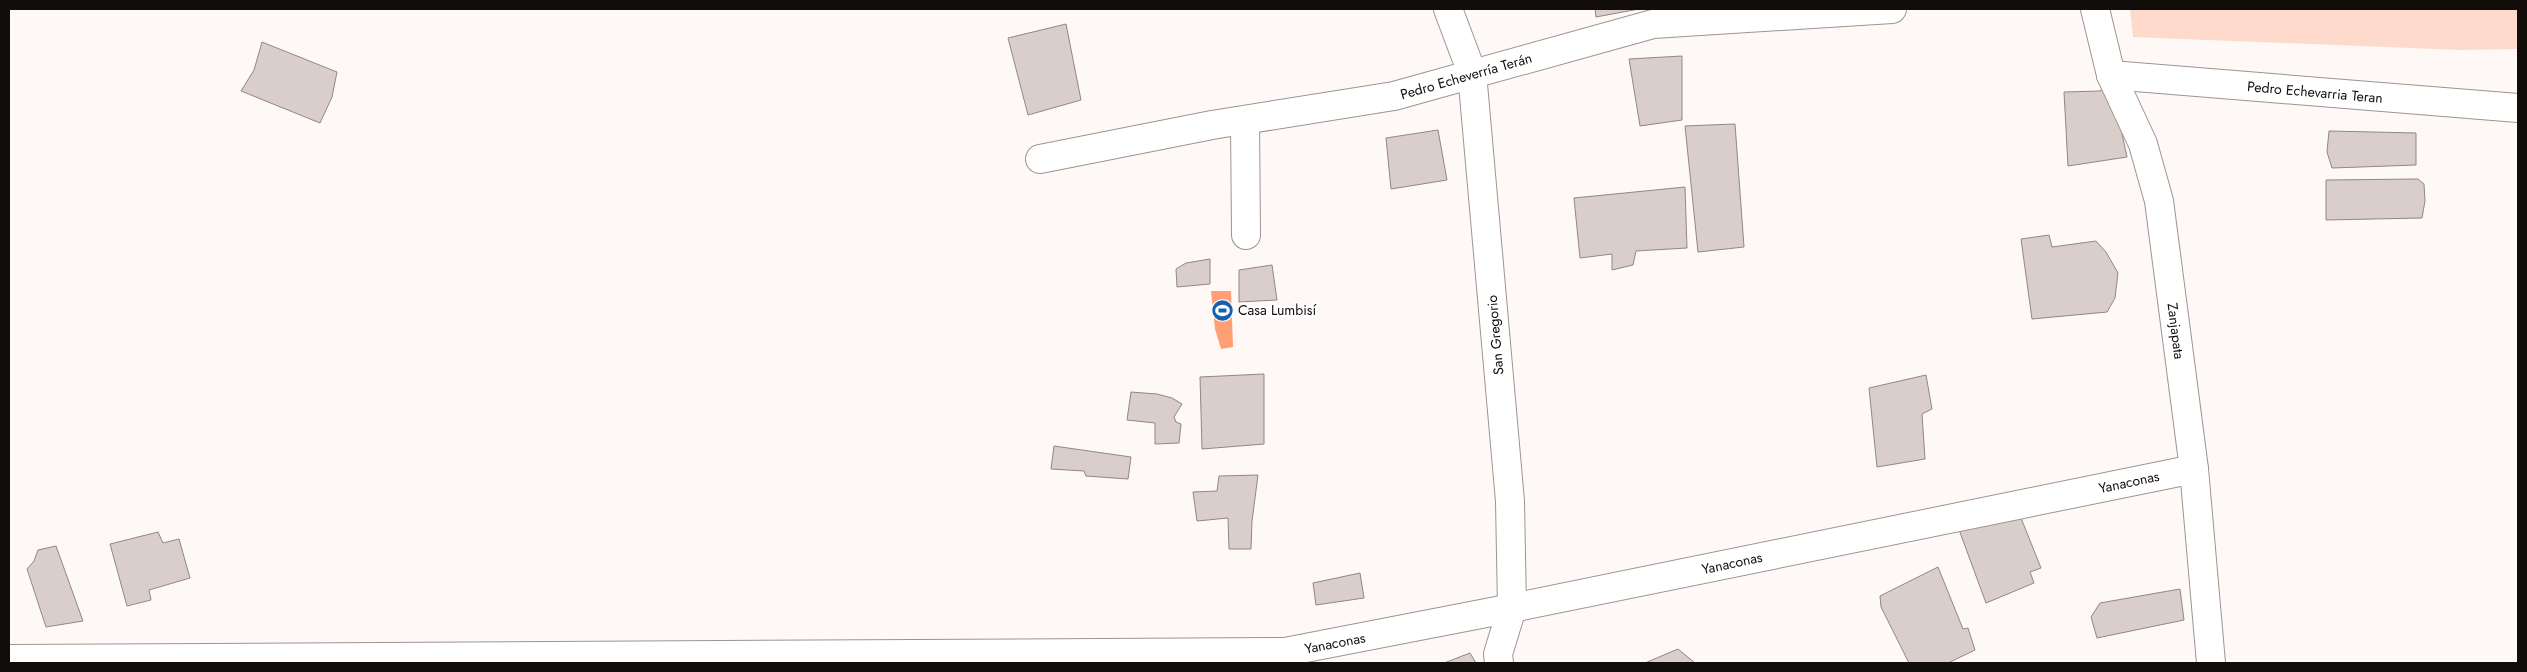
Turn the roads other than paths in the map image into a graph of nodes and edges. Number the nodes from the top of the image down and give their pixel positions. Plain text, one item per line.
1 (1448, 9) edge
2 (1892, 9) edge
3 (2095, 9) edge
4 (1472, 73) junction
5 (2112, 75) junction
6 (2518, 108) edge
7 (1245, 121) junction
8 (1040, 159) dead end
9 (1246, 235) dead end
10 (2194, 469) junction
11 (1512, 608) junction
12 (9, 659) edge
13 (1499, 663) edge
14 (2211, 663) edge

1 - 4 street, San Gregorio
2 - 4 street, Pedro Echeverría Terán
3 - 5 street, Zanjapata
4 - 7 street, Pedro Echeverría Terán
4 - 11 street, San Gregorio
5 - 6 street, Pedro Echevarria Teran
5 - 10 street, Zanjapata
7 - 8 street, Pedro Echeverría Terán
7 - 9 street
10 - 11 street, Yanaconas
10 - 14 street, Zanjapata
11 - 12 street, Yanaconas
11 - 13 street, San Gregorio

